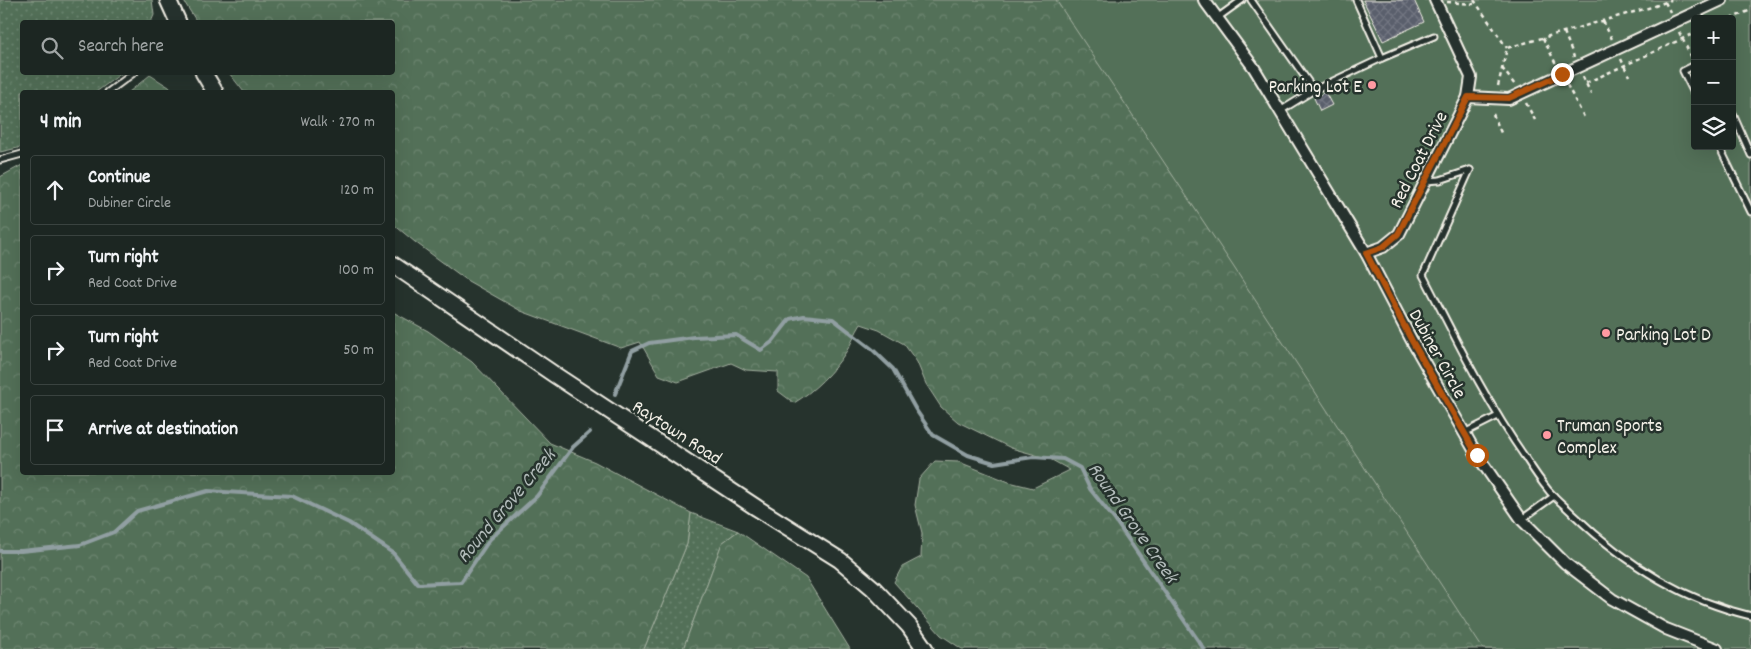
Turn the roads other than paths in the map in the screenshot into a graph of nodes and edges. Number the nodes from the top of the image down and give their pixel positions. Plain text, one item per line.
1 (168, 0) edge
2 (1204, 0) edge
3 (1242, 0) edge
4 (1251, 0) edge
5 (1356, 0) edge
6 (1722, 0) edge
7 (1436, 1) edge
8 (1217, 18) junction
9 (177, 20) edge
10 (1434, 36) dead end
11 (1382, 58) junction
12 (1691, 65) edge
13 (131, 75) edge
14 (204, 75) edge
15 (1691, 87) edge
16 (111, 90) edge
17 (214, 90) edge
18 (1314, 90) junction
19 (1468, 97) junction
20 (1280, 111) junction
21 (1736, 121) edge
22 (1721, 150) edge
23 (20, 155) edge
24 (1751, 155) edge
25 (0, 160) edge
26 (1425, 181) junction
27 (1751, 212) edge
28 (1366, 253) junction
29 (395, 266) edge
30 (1498, 416) junction
31 (1464, 433) junction
32 (1554, 496) junction
33 (1522, 520) junction
34 (1751, 616) edge
35 (925, 649) edge
36 (1717, 649) edge

1 - 9 main road
2 - 8 street, Dubiner Circle
3 - 8 lane
4 - 18 lane
5 - 11 lane
6 - 19 street, Red Coat Drive
7 - 19 street
8 - 20 street, Dubiner Circle
10 - 11 lane
11 - 18 lane
12 - 15 lane
13 - 16 lane
14 - 17 main road
18 - 20 lane
19 - 26 street, Red Coat Drive
20 - 28 street, Dubiner Circle
21 - 24 lane
22 - 27 lane
23 - 25 lane
26 - 28 street, Red Coat Drive
26 - 30 lane
28 - 31 street, Dubiner Circle
29 - 35 main road, Raytown Road
30 - 31 lane
30 - 32 lane
31 - 33 street, Dubiner Circle
32 - 33 lane
32 - 34 lane
33 - 36 street, Dubiner Circle

